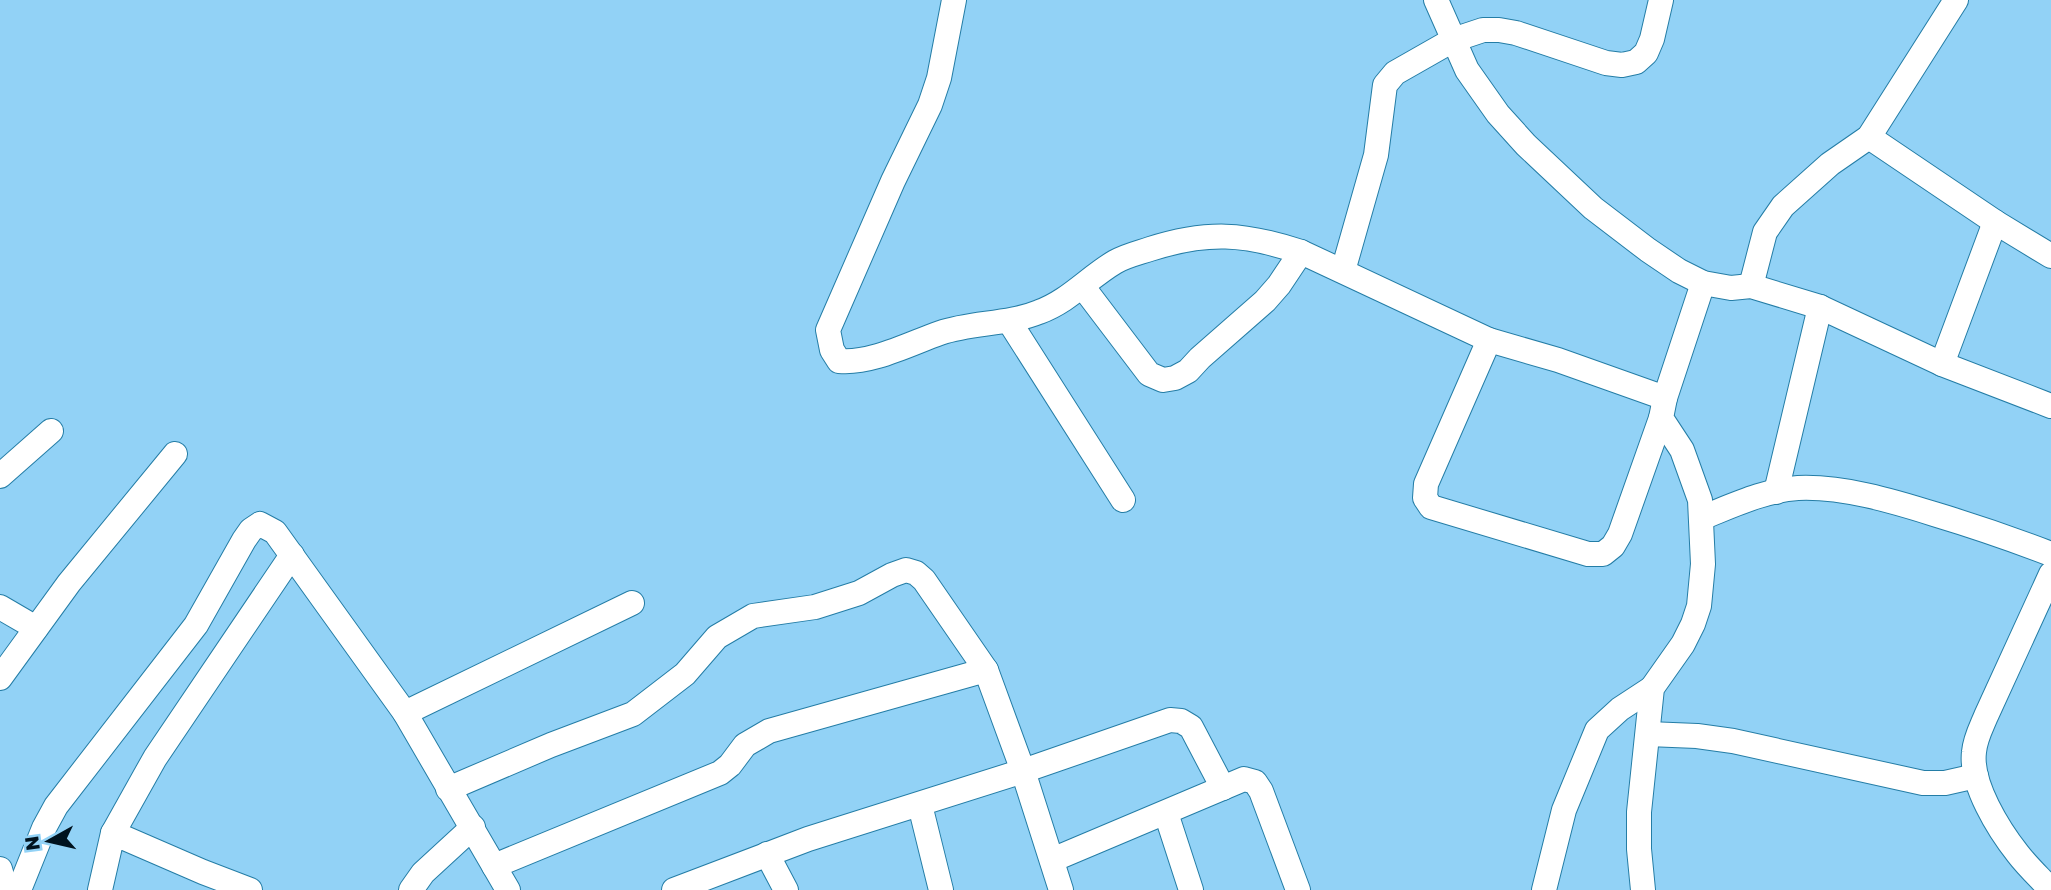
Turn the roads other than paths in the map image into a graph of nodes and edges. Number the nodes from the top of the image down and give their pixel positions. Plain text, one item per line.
1 (954, 0) edge
2 (1436, 0) edge
3 (1661, 0) edge
4 (1949, 3) edge
5 (1453, 40) junction
6 (1869, 137) junction
7 (1995, 222) junction
8 (1301, 252) junction
9 (2051, 256) edge
10 (1343, 271) junction
11 (1703, 283) junction
12 (1751, 286) junction
13 (1083, 287) junction
14 (1820, 307) junction
15 (1009, 321) junction
16 (1489, 340) junction
17 (1942, 364) junction
18 (2051, 406) edge
19 (1663, 408) junction
20 (51, 431) dead end
21 (175, 454) dead end
22 (0, 476) edge
23 (1776, 492) junction
24 (1123, 500) dead end
25 (1701, 519) junction
26 (2051, 554) edge
27 (292, 555) junction
28 (2051, 574) edge
29 (632, 603) dead end
30 (0, 607) edge
31 (36, 628) junction
32 (986, 670) junction
33 (0, 678) edge
34 (1652, 688) junction
35 (405, 713) junction
36 (1648, 734) junction
37 (1023, 771) junction
38 (1976, 776) junction
39 (1223, 788) junction
40 (448, 789) junction
41 (920, 805) junction
42 (1166, 813) junction
43 (473, 827) junction
44 (113, 833) junction
45 (767, 854) junction
46 (1052, 860) junction
47 (494, 866) junction
48 (0, 869) edge
49 (200, 881) edge
50 (6, 890) edge
51 (19, 890) edge
52 (100, 890) edge
53 (250, 890) edge
54 (411, 890) edge
55 (508, 890) edge
56 (674, 890) edge
57 (786, 890) edge
58 (941, 890) edge
59 (1061, 890) edge
60 (1191, 890) edge
61 (1298, 890) edge
62 (1544, 890) edge
63 (1643, 890) edge
64 (2051, 890) edge

1 - 15 street
2 - 5 street
3 - 5 street
4 - 6 street
5 - 10 street
5 - 11 street
6 - 7 street
6 - 12 street
7 - 9 street
7 - 17 street
8 - 10 street
8 - 13 street
8 - 13 street
10 - 16 street
11 - 12 street
11 - 19 street
12 - 14 street
13 - 15 street
14 - 17 street
14 - 23 street
15 - 24 street
16 - 19 street
16 - 19 street
17 - 18 street
19 - 25 street
20 - 22 street
21 - 31 street
23 - 25 street
23 - 26 street
25 - 34 street
27 - 35 street
27 - 44 street
27 - 51 street
28 - 38 street
29 - 35 street
30 - 31 street
31 - 33 street
32 - 37 street
32 - 40 street
32 - 47 street
34 - 36 street
34 - 62 street
35 - 40 street
36 - 38 street
36 - 63 street
37 - 39 street
37 - 41 street
37 - 46 street
38 - 64 street
39 - 42 street
39 - 61 street
40 - 43 street
41 - 45 street
41 - 58 street
42 - 46 street
42 - 60 street
43 - 47 street
43 - 54 street
44 - 49 street
44 - 52 street
45 - 56 street
45 - 57 street
46 - 59 street
47 - 55 street
48 - 50 street
49 - 53 street

